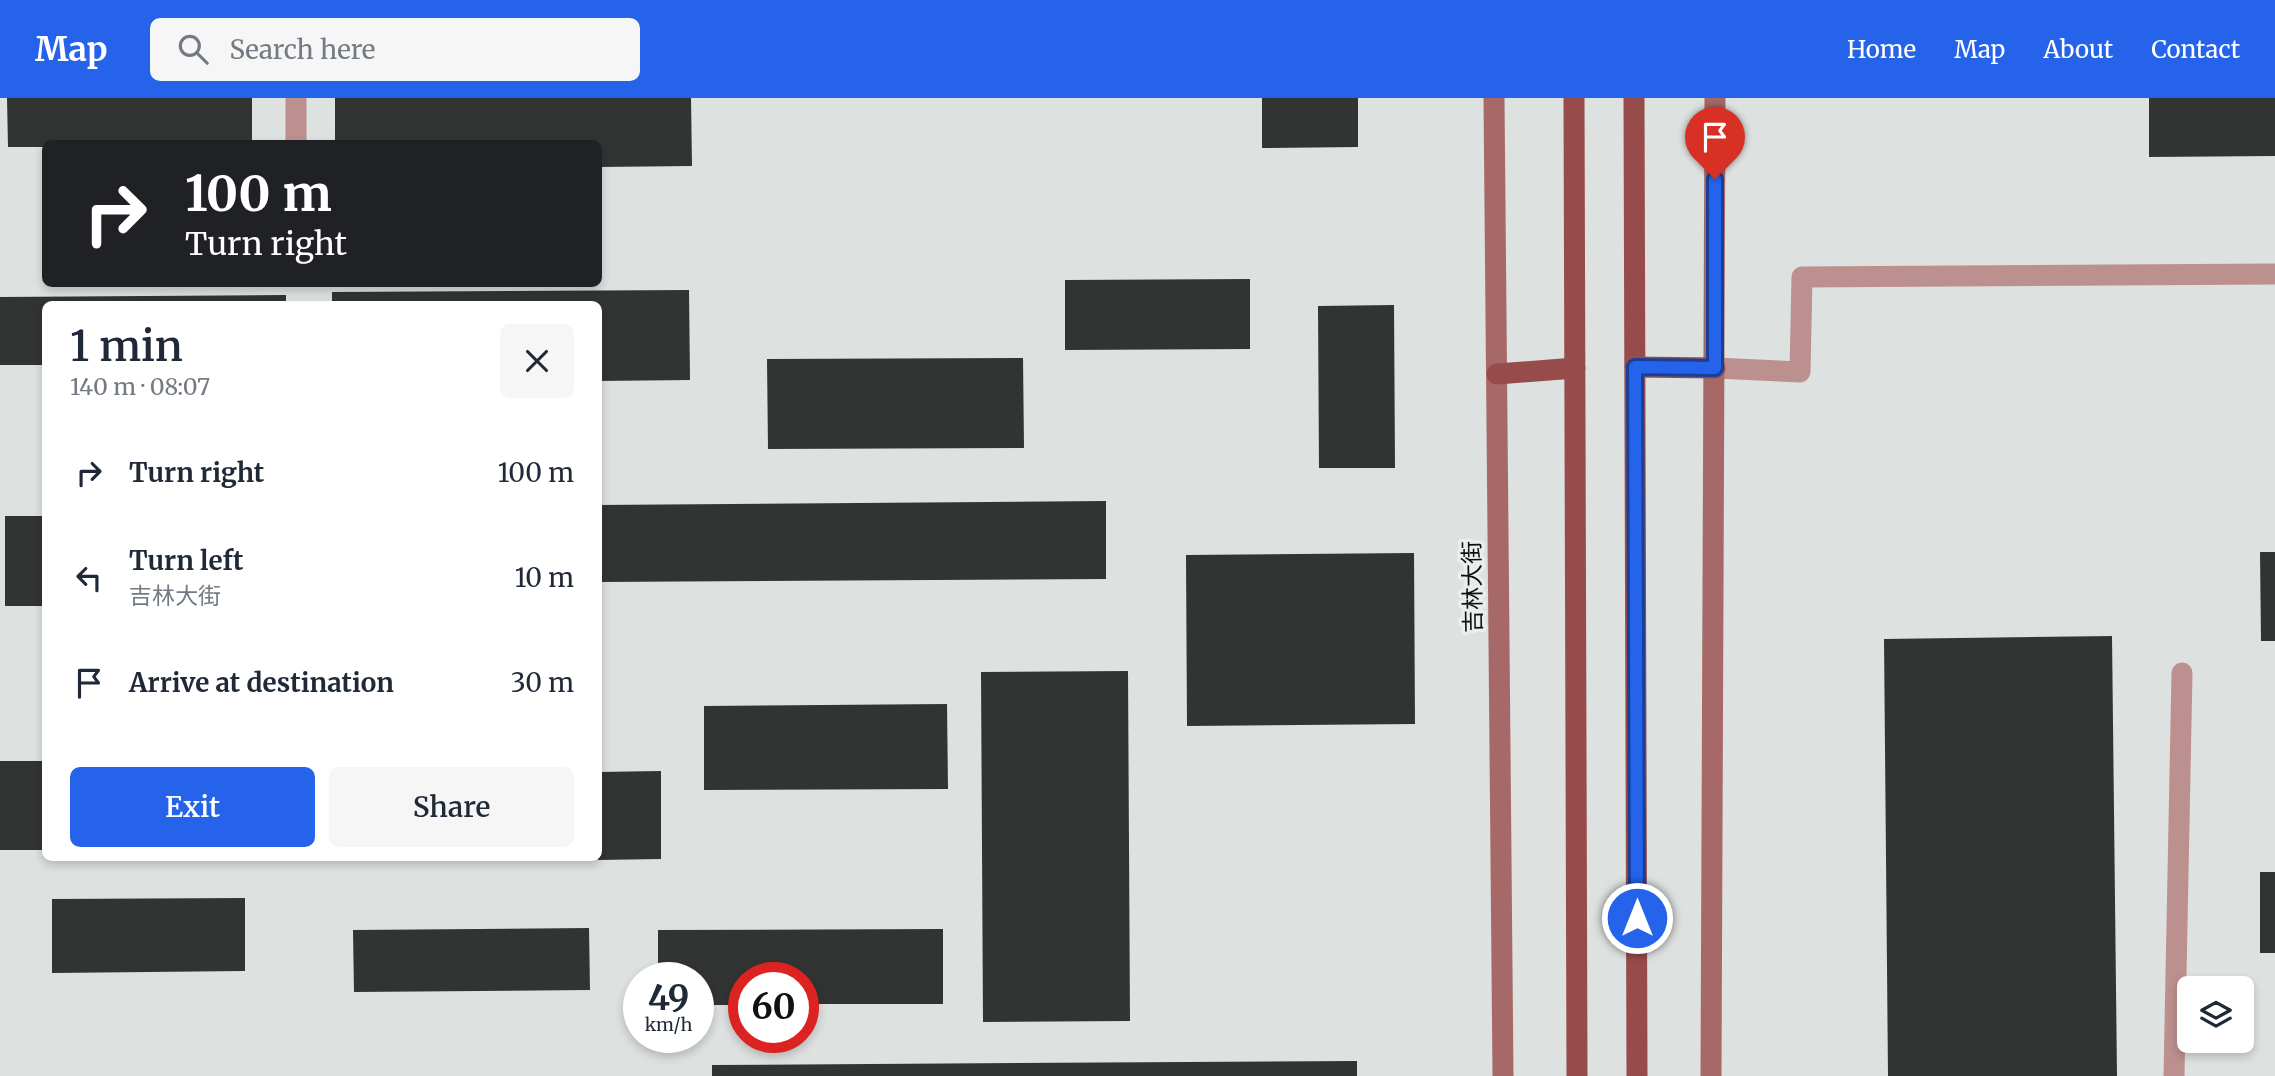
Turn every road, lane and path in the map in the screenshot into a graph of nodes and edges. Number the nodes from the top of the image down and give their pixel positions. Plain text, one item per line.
1 (296, 98) edge
2 (1494, 98) edge
3 (1574, 98) edge
4 (1634, 98) edge
5 (1715, 98) edge
6 (296, 140) edge
7 (2275, 274) edge
8 (1635, 367) junction
9 (1575, 368) junction
10 (1715, 368) junction
11 (1497, 374) junction
12 (2182, 673) dead end
13 (1503, 1076) edge
14 (1577, 1076) edge
15 (1637, 1076) edge
16 (1711, 1076) edge
17 (2174, 1076) edge

1 - 6 street
2 - 11 street, 吉林大街
3 - 9 main road
4 - 8 main road
5 - 10 street
7 - 10 street
8 - 10 main road
8 - 15 main road
9 - 11 main road
9 - 14 main road
10 - 16 street
11 - 13 street, 吉林大街
12 - 17 street

